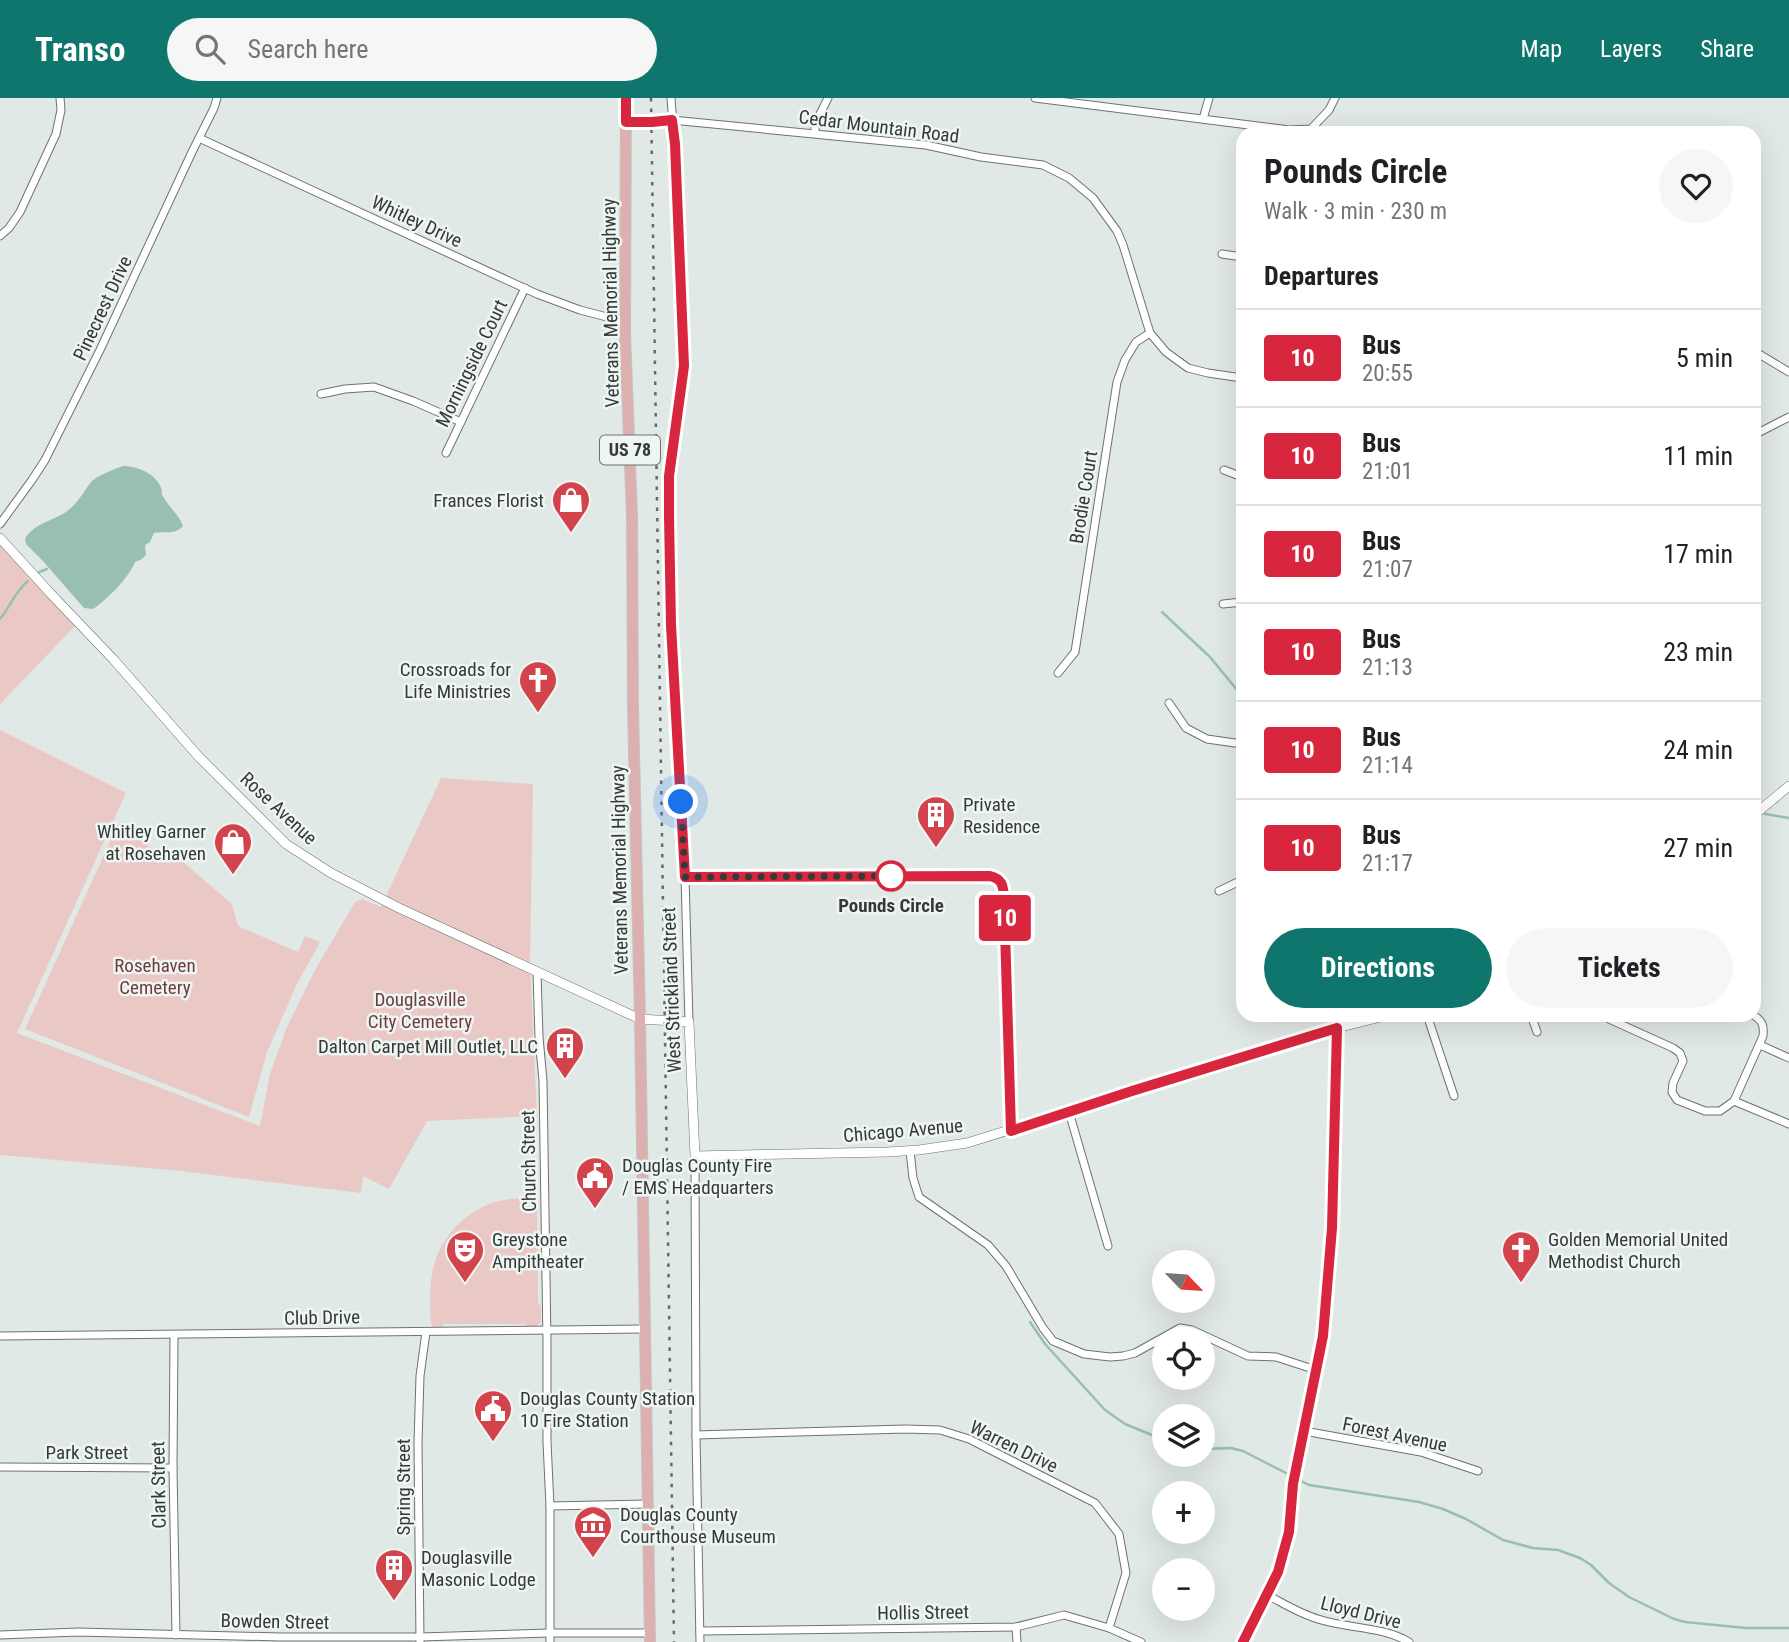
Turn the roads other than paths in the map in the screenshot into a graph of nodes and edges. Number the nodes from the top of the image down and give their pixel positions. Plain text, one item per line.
1 (60, 98) edge
2 (217, 98) edge
3 (626, 98) edge
4 (671, 98) edge
5 (828, 98) edge
6 (1035, 98) edge
7 (1209, 98) edge
8 (1335, 98) edge
9 (1203, 119) junction
10 (672, 120) junction
11 (626, 122) junction
12 (1258, 126) edge
13 (1314, 126) edge
14 (815, 133) junction
15 (199, 138) junction
16 (0, 236) edge
17 (1222, 254) dead end
18 (1236, 256) edge
19 (525, 288) junction
20 (626, 322) junction
21 (1150, 333) junction
22 (1761, 355) edge
23 (1789, 372) edge
24 (1236, 377) edge
25 (321, 394) dead end
26 (1789, 417) edge
27 (461, 422) junction
28 (1761, 431) edge
29 (446, 453) dead end
30 (1224, 470) dead end
31 (1236, 475) edge
32 (0, 524) edge
33 (0, 538) edge
34 (1236, 603) edge
35 (1223, 604) dead end
36 (1058, 673) dead end
37 (1169, 703) dead end
38 (1236, 743) edge
39 (1789, 786) edge
40 (1761, 809) edge
41 (685, 877) junction
42 (1236, 883) edge
43 (1219, 891) dead end
44 (537, 973) junction
45 (640, 1019) junction
46 (1761, 1021) edge
47 (689, 1022) junction
48 (1361, 1022) edge
49 (1429, 1022) edge
50 (1533, 1022) edge
51 (1616, 1022) edge
52 (1337, 1028) junction
53 (1536, 1031) dead end
54 (1760, 1045) junction
55 (1789, 1058) edge
56 (1454, 1096) dead end
57 (1734, 1101) junction
58 (1069, 1112) junction
59 (1789, 1124) edge
60 (1011, 1131) junction
61 (910, 1151) junction
62 (695, 1156) junction
63 (1108, 1246) dead end
64 (644, 1329) junction
65 (547, 1330) junction
66 (426, 1332) junction
67 (174, 1335) junction
68 (0, 1336) edge
69 (1316, 1370) junction
70 (1304, 1431) junction
71 (696, 1435) junction
72 (0, 1467) edge
73 (173, 1468) junction
74 (1478, 1471) dead end
75 (647, 1504) junction
76 (550, 1506) junction
77 (1267, 1595) junction
78 (1016, 1627) junction
79 (1109, 1628) junction
80 (799, 1630) junction
81 (700, 1631) junction
82 (78, 1632) junction
83 (550, 1633) junction
84 (0, 1635) edge
85 (176, 1635) junction
86 (650, 1638) edge
87 (258, 1639) edge
88 (420, 1639) edge
89 (73, 1642) edge
90 (550, 1642) edge
91 (700, 1642) edge
92 (799, 1642) edge
93 (1017, 1642) edge
94 (1141, 1642) edge
95 (1243, 1642) edge
96 (1409, 1642) edge

1 - 16 street
2 - 15 street, Pinecrest Drive
3 - 11 main road, Veterans Memorial Highway / US 78
4 - 10 street, West Strickland Street
5 - 14 street
6 - 9 street
7 - 9 street
8 - 13 street
9 - 12 street
10 - 11 street, Cedar Mountain Road
10 - 14 street, Cedar Mountain Road
10 - 41 street, West Strickland Street
11 - 20 main road, Veterans Memorial Highway / US 78
14 - 21 street, Cedar Mountain Road
15 - 19 street, Whitley Drive
15 - 32 street, Pinecrest Drive
17 - 18 street
19 - 20 street, Whitley Drive
19 - 27 street, Morningside Court
20 - 45 main road, Veterans Memorial Highway / US 78
21 - 24 street
21 - 36 street, Brodie Court
22 - 23 street
25 - 27 street
26 - 28 street
27 - 29 street, Morningside Court
30 - 31 street
33 - 44 street, Rose Avenue
34 - 35 street
37 - 38 street
39 - 40 street
41 - 47 street, West Strickland Street
41 - 60 street
42 - 43 street
44 - 45 street, Rose Avenue
44 - 65 street, Church Street
45 - 47 street, Rose Avenue
45 - 64 main road, Veterans Memorial Highway / US 78
46 - 54 street
47 - 62 street, West Strickland Street
48 - 52 street, Chicago Avenue
49 - 56 street
50 - 53 street
51 - 57 street
52 - 58 street, Chicago Avenue
52 - 69 street
54 - 55 street
54 - 57 street
57 - 59 street
58 - 60 street, Chicago Avenue
58 - 63 street
60 - 61 street, Chicago Avenue
61 - 62 street, Chicago Avenue
61 - 69 street
62 - 71 street, West Strickland Street
64 - 65 street, Club Drive
64 - 75 main road, Veterans Memorial Highway / US 78
65 - 66 street, Club Drive
65 - 76 street, Church Street
66 - 67 street, Club Drive
66 - 88 street, Spring Street
67 - 68 street, Club Drive
67 - 73 street, Clark Street
69 - 70 street
70 - 74 street, Forest Avenue
70 - 77 street
71 - 79 street, Warren Drive
71 - 81 street, West Strickland Street
72 - 73 street, Park Street
73 - 85 street, Clark Street
75 - 76 street
75 - 86 main road, Veterans Memorial Highway / US 78
76 - 83 street, Church Street
77 - 95 street
77 - 96 street, Lloyd Drive
78 - 79 street, Hollis Street
78 - 80 street, Hollis Street
78 - 93 street
79 - 94 street, Hollis Street
80 - 81 street, Hollis Street
80 - 92 street
81 - 91 street, West Strickland Street
82 - 84 street, Bowden Street
82 - 85 street, Bowden Street
82 - 89 street
83 - 86 street, Bowden Street
83 - 88 street, Bowden Street
83 - 90 street, Church Street
85 - 87 street, Bowden Street
87 - 88 street, Bowden Street

